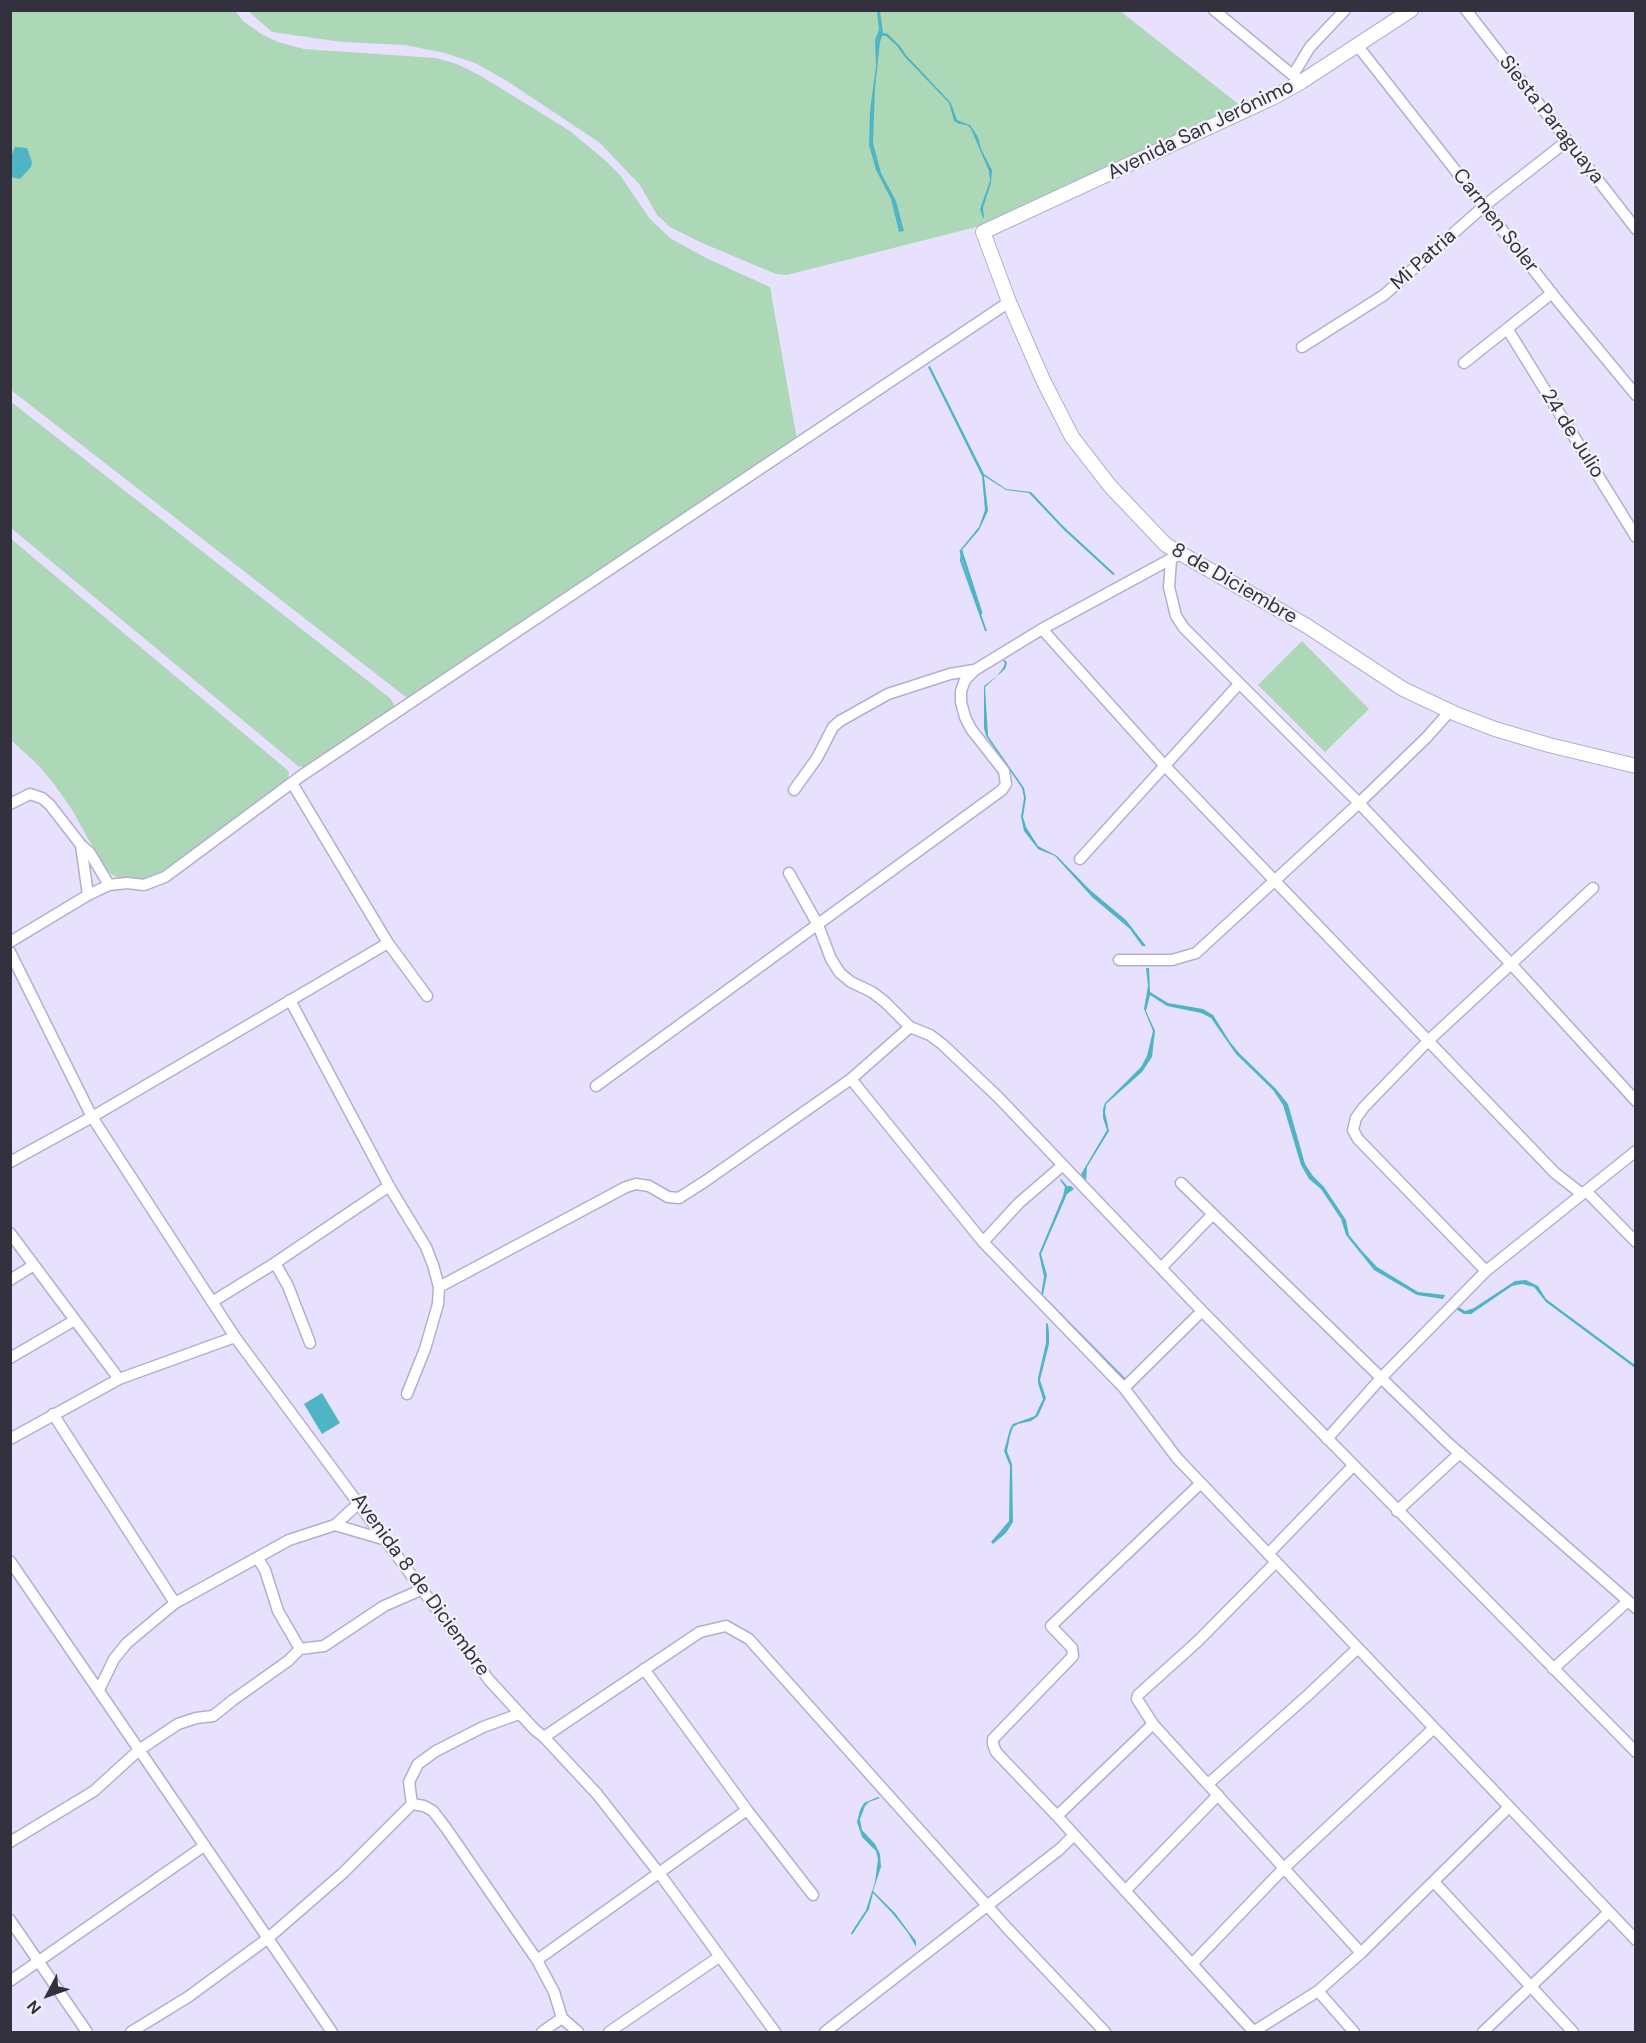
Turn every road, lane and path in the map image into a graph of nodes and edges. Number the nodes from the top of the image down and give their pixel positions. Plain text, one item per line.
1 (1345, 10) edge
2 (1411, 10) edge
3 (1466, 10) edge
4 (1220, 12) edge
5 (1358, 45) junction
6 (1297, 78) junction
7 (1567, 141) junction
8 (1484, 206) junction
9 (1635, 229) edge
10 (982, 232) joint
11 (1552, 293) junction
12 (1009, 302) junction
13 (1508, 330) junction
14 (1302, 347) dead end
15 (1464, 363) dead end
16 (1635, 395) edge
17 (1635, 537) edge
18 (1175, 557) junction
19 (1042, 629) junction
20 (975, 670) junction
21 (1239, 684) junction
22 (1450, 711) junction
23 (1165, 765) junction
24 (1635, 766) edge
25 (292, 783) junction
26 (794, 790) dead end
27 (1359, 803) junction
28 (10, 804) edge
29 (81, 845) junction
30 (1080, 859) dead end
31 (789, 873) dead end
32 (1275, 882) junction
33 (109, 885) junction
34 (1593, 888) dead end
35 (88, 895) junction
36 (818, 925) junction
37 (10, 942) edge
38 (388, 943) junction
39 (10, 952) edge
40 (1119, 960) dead end
41 (1512, 964) junction
42 (427, 996) dead end
43 (290, 1000) junction
44 (910, 1027) junction
45 (1428, 1041) junction
46 (851, 1079) junction
47 (596, 1086) dead end
48 (1635, 1101) edge
49 (92, 1117) junction
50 (1635, 1151) edge
51 (10, 1162) edge
52 (1063, 1165) junction
53 (1181, 1183) dead end
54 (389, 1186) junction
55 (1584, 1192) junction
56 (1212, 1214) junction
57 (10, 1233) edge
58 (983, 1242) junction
59 (1635, 1242) edge
60 (275, 1263) junction
61 (34, 1264) junction
62 (1162, 1267) junction
63 (1486, 1271) junction
64 (10, 1280) edge
65 (439, 1287) junction
66 (212, 1302) junction
67 (1202, 1311) junction
68 (75, 1320) junction
69 (235, 1337) junction
70 (310, 1343) dead end
71 (10, 1358) edge
72 (1381, 1378) junction
73 (119, 1379) junction
74 (1124, 1388) junction
75 (407, 1394) dead end
76 (53, 1414) junction
77 (10, 1439) edge
78 (1327, 1439) junction
79 (1460, 1453) junction
80 (1353, 1466) junction
81 (1201, 1483) junction
82 (359, 1503) junction
83 (1397, 1511) junction
84 (335, 1525) junction
85 (386, 1540) junction
86 (1272, 1558) junction
87 (258, 1559) junction
88 (11, 1564) edge
89 (423, 1589) junction
90 (175, 1603) junction
91 (1631, 1604) edge
92 (1358, 1648) junction
93 (300, 1649) junction
94 (644, 1669) junction
95 (1553, 1669) junction
96 (99, 1690) junction
97 (519, 1714) junction
98 (1153, 1724) junction
99 (1434, 1728) junction
100 (544, 1737) junction
101 (139, 1750) junction
102 (1635, 1752) edge
103 (1208, 1784) junction
104 (1218, 1795) junction
105 (412, 1804) junction
106 (1509, 1807) junction
107 (747, 1810) junction
108 (1057, 1816) junction
109 (1074, 1835) junction
110 (10, 1842) edge
111 (204, 1846) junction
112 (1284, 1868) junction
113 (659, 1873) junction
114 (1434, 1882) junction
115 (1125, 1891) junction
116 (813, 1895) dead end
117 (987, 1906) junction
118 (1609, 1912) junction
119 (10, 1920) edge
120 (267, 1938) junction
121 (1635, 1940) edge
122 (1361, 1953) junction
123 (719, 1957) junction
124 (537, 1960) junction
125 (39, 1962) junction
126 (1192, 1964) junction
127 (10, 1981) edge
128 (1531, 1987) junction
129 (1318, 1991) junction
130 (562, 2018) junction
131 (87, 2032) edge
132 (131, 2032) edge
133 (332, 2032) edge
134 (542, 2032) edge
135 (578, 2032) edge
136 (609, 2032) edge
137 (775, 2032) edge
138 (825, 2032) edge
139 (1105, 2032) edge
140 (1254, 2032) edge
141 (1354, 2032) edge
142 (1483, 2032) edge
143 (1573, 2032) edge

1 - 6 street
2 - 5 street, Avenida San Jerónimo
3 - 7 street, Siesta Paraguaya
4 - 6 street
5 - 6 street, Avenida San Jerónimo
5 - 8 street, Carmen Soler
6 - 10 street, Avenida San Jerónimo
7 - 8 street, Mi Patria
7 - 9 street, Siesta Paraguaya
8 - 11 street, Carmen Soler
8 - 14 street, Mi Patria
10 - 12 street, 8 de Diciembre
11 - 13 street
11 - 16 street, Carmen Soler
12 - 18 street, 8 de Diciembre
12 - 25 street
13 - 15 street
13 - 17 street, 24 de Julio
18 - 19 street
18 - 21 street
18 - 22 street, 8 de Diciembre
19 - 20 street
19 - 23 street
20 - 26 street
20 - 36 street
21 - 23 street
21 - 27 street
22 - 24 street, 8 de Diciembre
22 - 27 street
23 - 30 street
23 - 32 street
25 - 33 street
25 - 38 street
27 - 32 street
27 - 41 street
28 - 29 street
29 - 33 street
29 - 35 street
31 - 36 street
32 - 40 street
32 - 45 street
33 - 35 street
34 - 41 street
35 - 37 street
36 - 44 street
36 - 47 street
38 - 42 street
38 - 43 street
39 - 49 street, Avenida 8 de Diciembre
41 - 45 street
41 - 48 street
43 - 49 street
43 - 54 street
44 - 46 street
44 - 52 street
45 - 55 street
45 - 63 street
46 - 58 street
46 - 65 street
49 - 51 street
49 - 66 street, Avenida 8 de Diciembre
50 - 55 street
52 - 58 street
52 - 62 street
53 - 56 street
54 - 60 street
54 - 65 street
55 - 59 street
55 - 63 street
56 - 62 street
56 - 72 street
57 - 61 street
58 - 74 street
60 - 66 street
60 - 70 street
61 - 64 street
61 - 68 street
62 - 67 street
63 - 72 street
65 - 75 street
66 - 69 street, Avenida 8 de Diciembre
67 - 74 street
67 - 78 street
68 - 71 street
68 - 73 street
69 - 73 street
69 - 82 street, Avenida 8 de Diciembre
72 - 78 street
72 - 79 street
73 - 76 street
74 - 81 street
76 - 77 street
76 - 90 street
78 - 80 street
79 - 83 street
79 - 91 street
80 - 83 street
80 - 86 street
81 - 86 street
81 - 108 street
82 - 84 street
82 - 85 street, Avenida 8 de Diciembre
83 - 95 street
84 - 85 street
84 - 87 street
85 - 89 street, Avenida 8 de Diciembre
86 - 92 street
86 - 98 street
87 - 90 street
87 - 93 street
88 - 96 street
89 - 93 street
89 - 97 street, Avenida 8 de Diciembre
90 - 96 street
91 - 95 street
92 - 99 street
92 - 103 street
93 - 101 street
94 - 100 street
94 - 107 street
94 - 117 street
95 - 102 street
96 - 101 street
97 - 100 street, Avenida 8 de Diciembre
97 - 105 street
98 - 103 street
98 - 108 street
99 - 106 street
99 - 112 street
100 - 113 street, Avenida 8 de Diciembre
101 - 110 street
101 - 111 street
103 - 104 street
104 - 112 street
104 - 115 street
105 - 120 street
105 - 124 street
106 - 114 street
106 - 118 street
107 - 113 street
107 - 116 street
108 - 109 street
109 - 115 street
109 - 117 street
111 - 120 street
111 - 125 street
112 - 122 street
112 - 126 street
113 - 123 street, Avenida 8 de Diciembre
113 - 124 street
114 - 122 street
114 - 128 street
115 - 126 street
117 - 138 street
117 - 139 street
118 - 121 street
118 - 128 street
119 - 125 street
120 - 132 street
120 - 133 street
122 - 129 street
123 - 136 street
123 - 137 street, Avenida 8 de Diciembre
124 - 130 street
125 - 127 street
125 - 131 street
126 - 140 street
128 - 142 street
128 - 143 street
129 - 140 street
129 - 141 street
130 - 134 street
130 - 135 street

